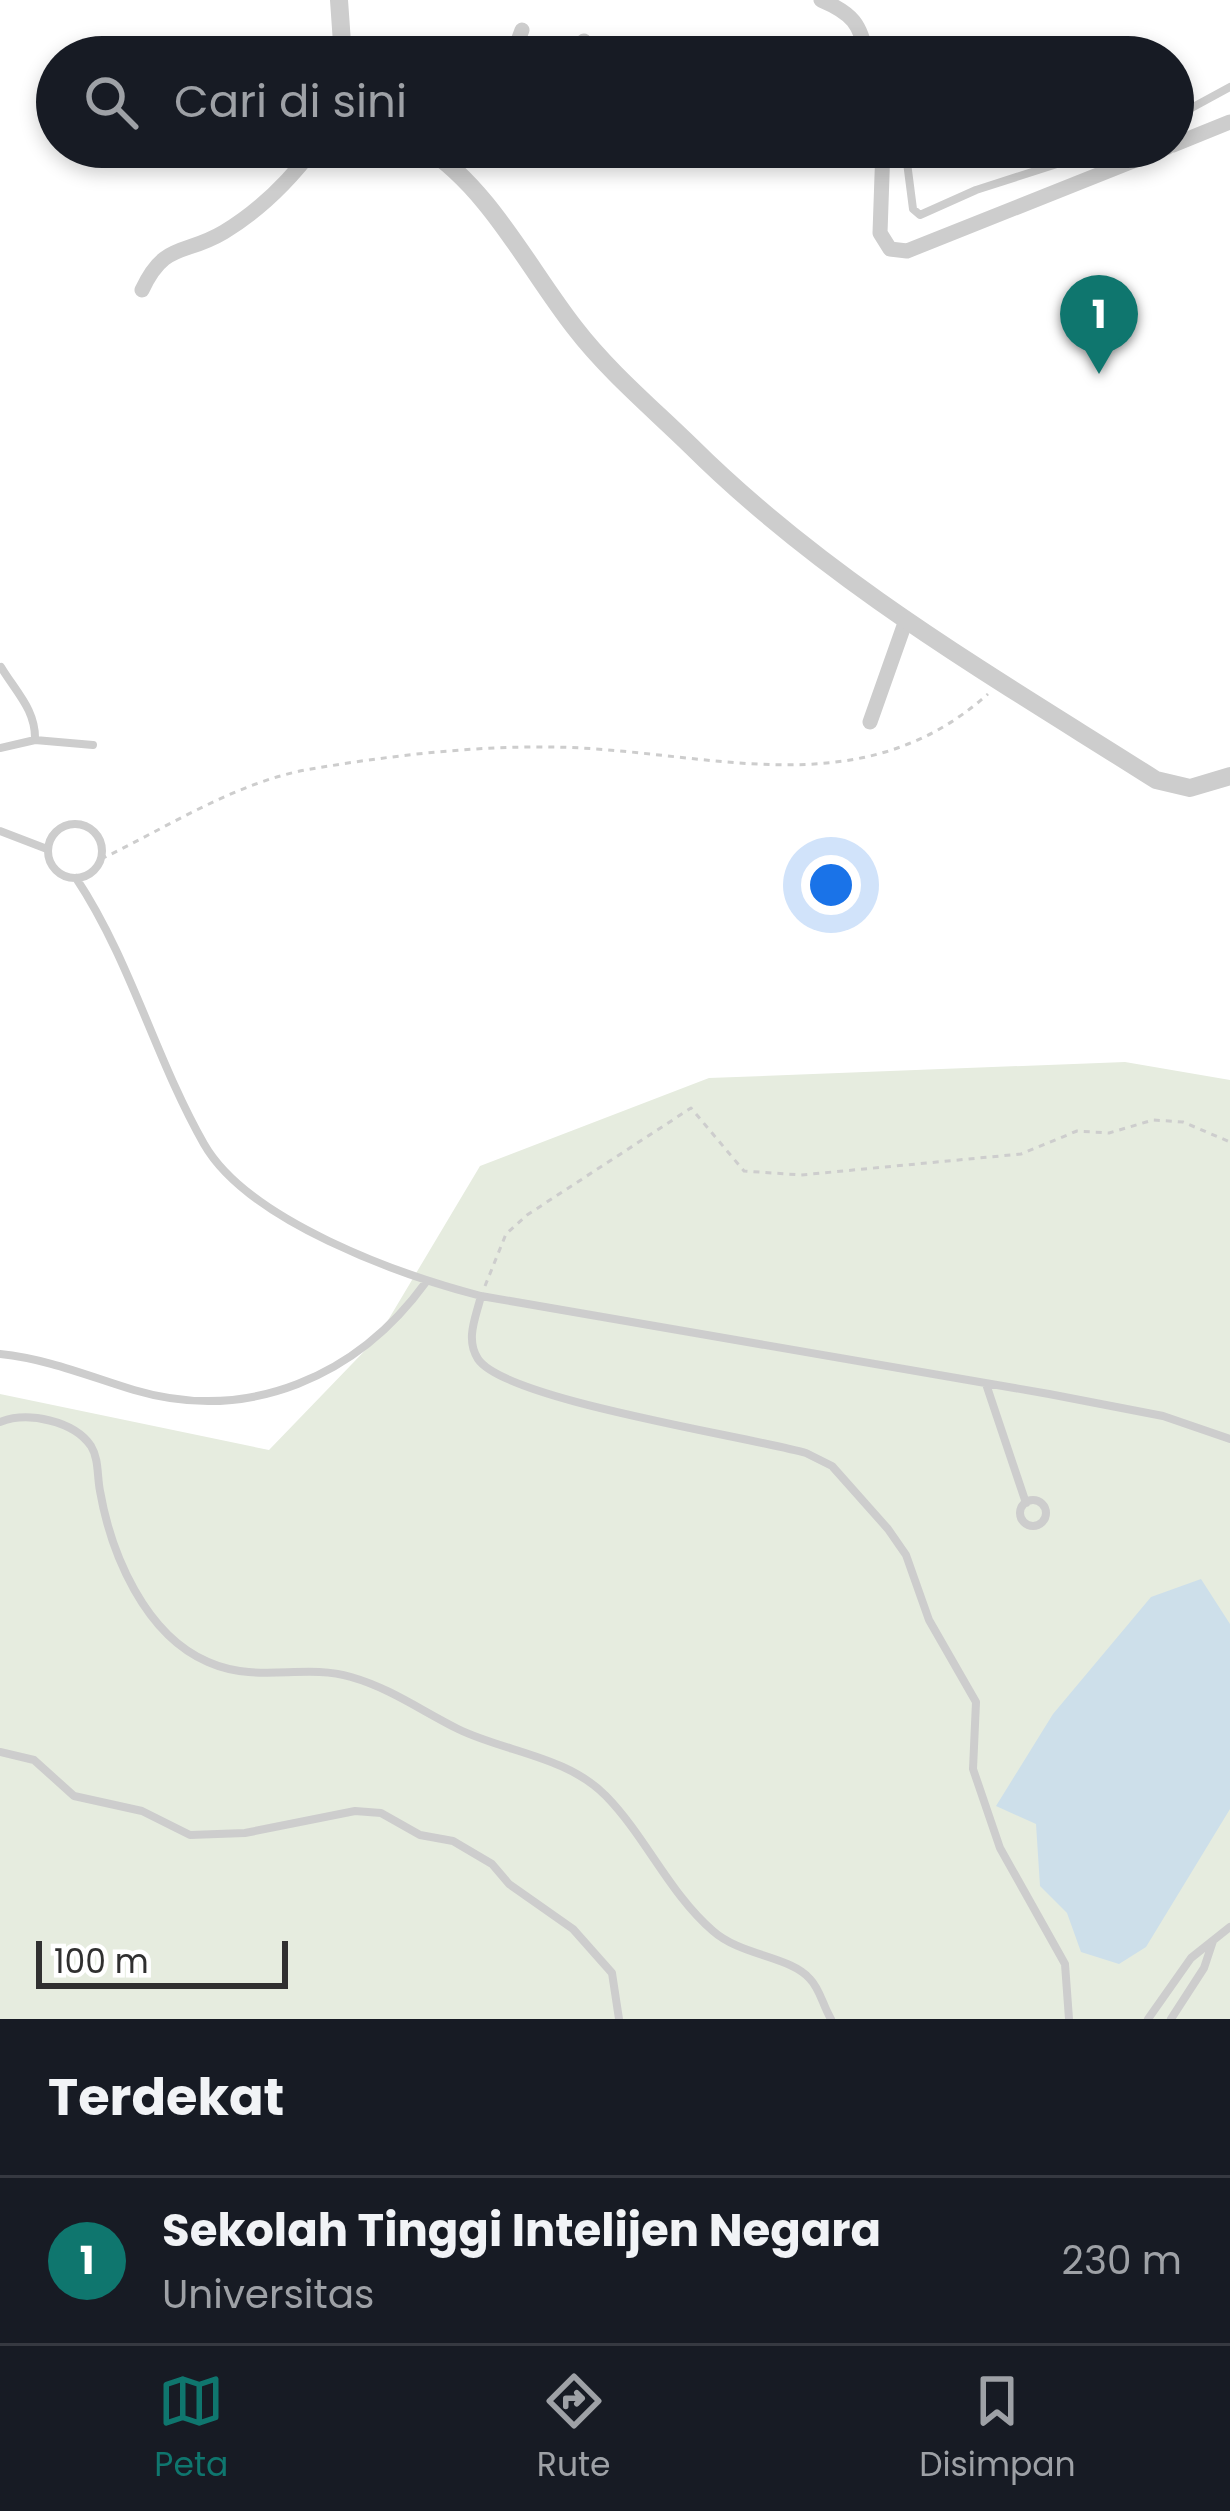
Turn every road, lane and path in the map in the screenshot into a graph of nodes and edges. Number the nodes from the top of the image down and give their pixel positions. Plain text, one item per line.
1 (339, 0) edge
2 (821, 0) edge
3 (522, 30) dead end
4 (342, 36) edge
5 (520, 36) edge
6 (861, 36) edge
7 (1230, 87) edge
8 (1194, 107) edge
9 (1230, 122) edge
10 (1194, 136) edge
11 (298, 168) edge
12 (454, 168) edge
13 (883, 168) edge
14 (908, 168) edge
15 (1045, 168) edge
16 (1115, 168) edge
17 (142, 290) dead end
18 (904, 622) junction
19 (1, 667) edge
20 (998, 685) junction
21 (870, 722) dead end
22 (35, 740) junction
23 (93, 745) dead end
24 (0, 748) edge
25 (1230, 776) edge
26 (0, 831) edge
27 (47, 849) junction
28 (101, 859) junction
29 (76, 878) junction
30 (1230, 1142) edge
31 (426, 1282) junction
32 (482, 1297) junction
33 (0, 1354) edge
34 (986, 1384) junction
35 (0, 1422) edge
36 (1230, 1439) edge
37 (1026, 1502) dead end
38 (0, 1752) edge
39 (1230, 1927) edge
40 (1214, 1940) junction
41 (619, 2019) edge
42 (830, 2019) edge
43 (1070, 2019) edge
44 (1148, 2019) edge
45 (1172, 2019) edge

1 - 4 street
2 - 6 street
3 - 5 street
7 - 8 lane
9 - 10 street
11 - 17 street
12 - 18 street
13 - 16 street
14 - 15 lane
18 - 20 street
18 - 21 street
19 - 22 lane
20 - 25 street
20 - 28 path
22 - 23 lane
22 - 24 lane
26 - 27 lane
27 - 28 lane
27 - 29 lane
28 - 29 lane
29 - 31 lane
30 - 32 path
31 - 32 lane
31 - 33 lane
32 - 34 lane
32 - 43 lane
34 - 36 lane
34 - 37 lane
35 - 42 lane
38 - 41 lane
39 - 40 lane
40 - 44 lane
40 - 45 lane

